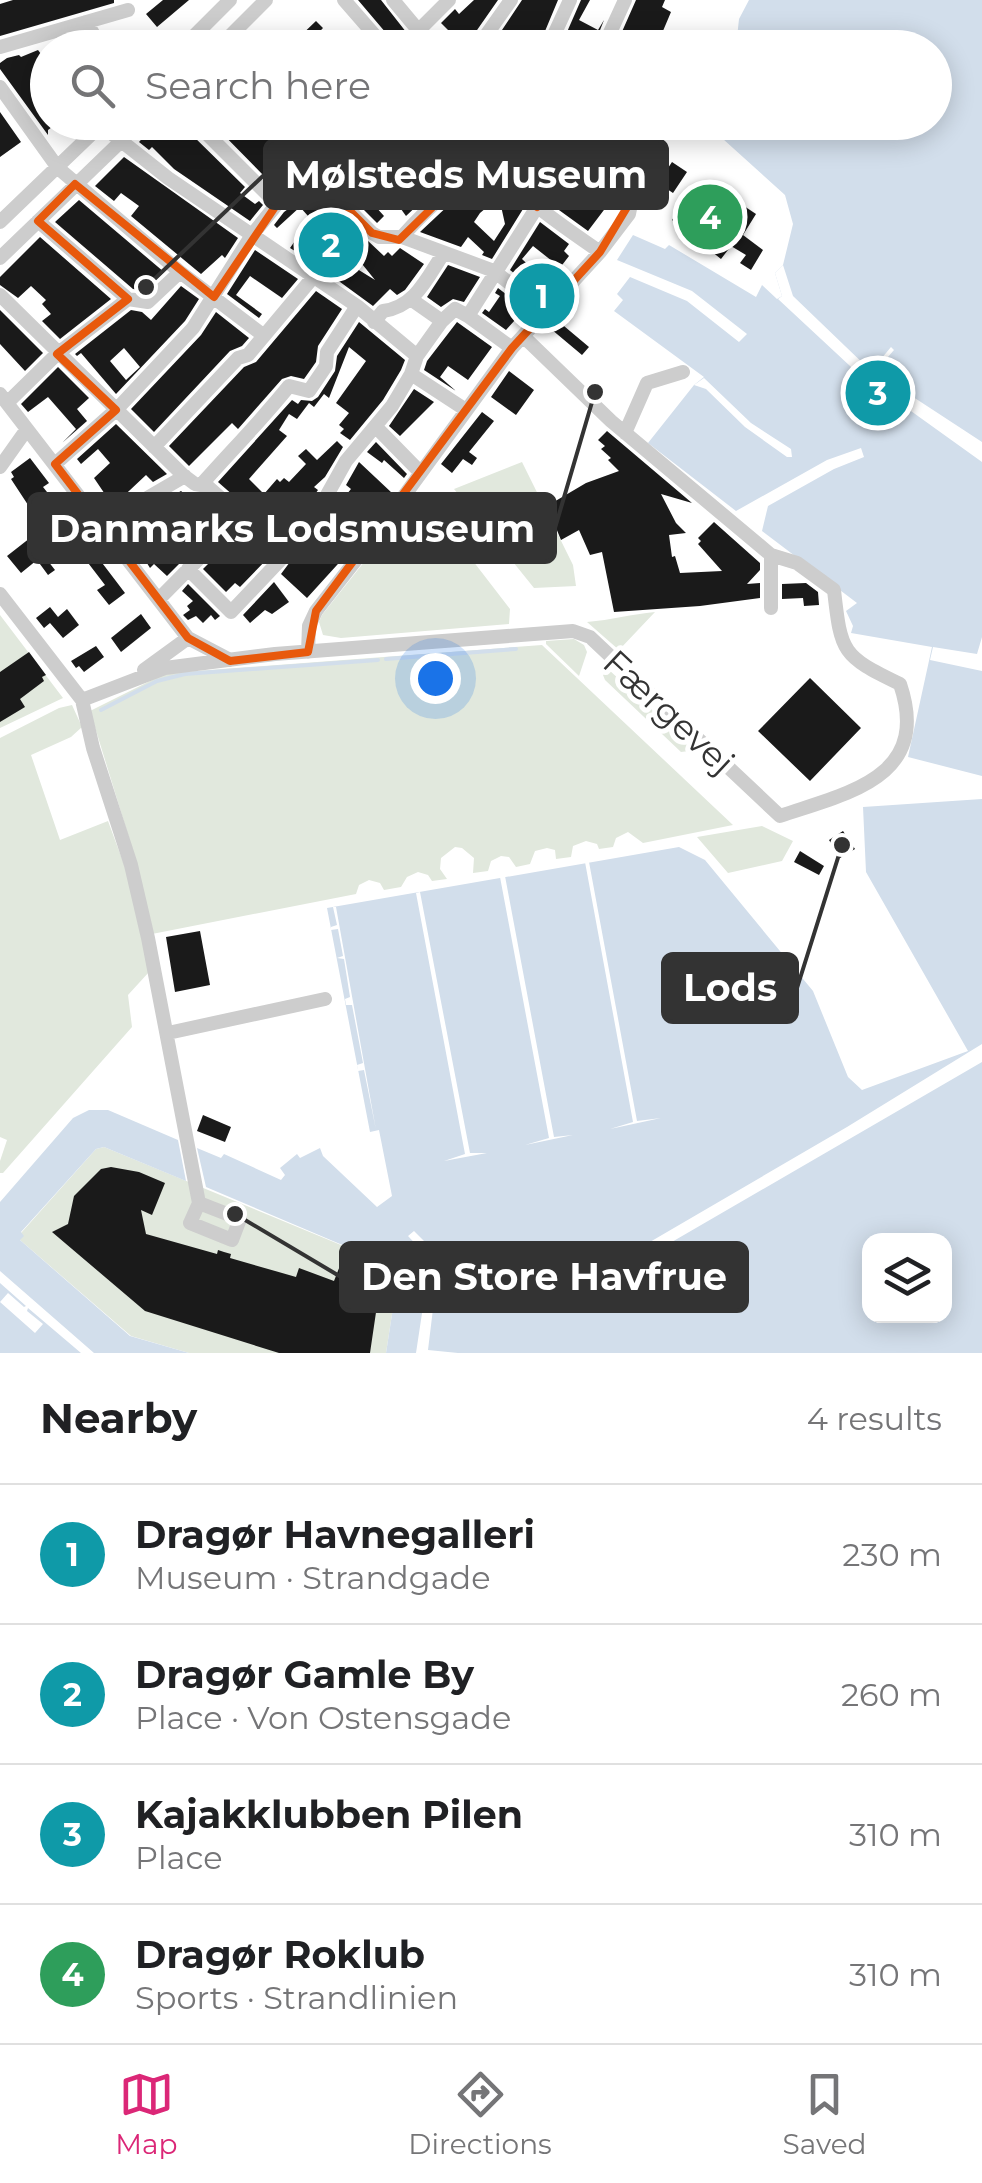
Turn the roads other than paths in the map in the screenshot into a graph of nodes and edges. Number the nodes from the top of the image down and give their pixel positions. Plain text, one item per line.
1 (230, 0) edge
2 (266, 0) edge
3 (344, 0) edge
4 (393, 0) edge
5 (450, 0) edge
6 (511, 0) edge
7 (570, 0) edge
8 (625, 0) edge
9 (128, 10) dead end
10 (86, 22) junction
11 (58, 30) edge
12 (91, 30) edge
13 (209, 30) edge
14 (236, 30) edge
15 (370, 30) edge
16 (415, 30) edge
17 (430, 30) edge
18 (490, 30) edge
19 (556, 30) edge
20 (611, 30) edge
21 (30, 38) edge
22 (0, 47) edge
23 (0, 87) edge
24 (30, 129) edge
25 (38, 140) edge
26 (87, 140) edge
27 (213, 140) edge
28 (285, 140) edge
29 (347, 140) edge
30 (391, 140) edge
31 (480, 140) edge
32 (554, 140) edge
33 (121, 142) joint
34 (487, 154) junction
35 (574, 157) junction
36 (365, 160) junction
37 (58, 168) junction
38 (320, 181) junction
39 (75, 184) junction
40 (277, 204) junction
41 (537, 207) junction
42 (38, 221) junction
43 (0, 222) edge
44 (252, 235) junction
45 (402, 237) junction
46 (600, 252) junction
47 (443, 254) junction
48 (0, 258) edge
49 (494, 271) junction
50 (180, 272) junction
51 (316, 276) junction
52 (0, 295) edge
53 (214, 296) junction
54 (128, 299) junction
55 (412, 300) junction
56 (357, 306) junction
57 (546, 312) junction
58 (468, 316) junction
59 (374, 322) junction
60 (442, 322) junction
61 (263, 336) junction
62 (518, 342) junction
63 (57, 354) junction
64 (416, 356) junction
65 (683, 372) dead end
66 (411, 374) junction
67 (4, 398) edge
68 (118, 409) junction
69 (466, 410) junction
70 (376, 427) junction
71 (27, 429) junction
72 (625, 433) junction
73 (154, 447) junction
74 (55, 464) junction
75 (0, 467) edge
76 (420, 472) junction
77 (185, 476) junction
78 (201, 485) junction
79 (240, 517) junction
80 (109, 533) junction
81 (771, 554) junction
82 (285, 555) junction
83 (188, 569) junction
84 (0, 594) edge
85 (159, 600) junction
86 (771, 608) dead end
87 (188, 638) junction
88 (308, 652) junction
89 (230, 661) junction
90 (131, 679) junction
91 (82, 700) junction
92 (325, 1000) dead end
93 (168, 1033) junction
94 (198, 1203) dead end

1 - 13 street
2 - 14 street
3 - 15 street
4 - 16 street
5 - 17 street
6 - 18 street
7 - 19 street
8 - 20 street
9 - 10 street
10 - 11 street
10 - 12 street
21 - 22 street
23 - 24 street
25 - 37 street
26 - 37 street
27 - 40 street
28 - 38 street
29 - 36 street
30 - 36 street
31 - 34 street
32 - 35 street
33 - 39 street
33 - 44 street
34 - 41 street
34 - 45 street
35 - 41 street
35 - 46 street
36 - 38 street
37 - 39 street
37 - 43 street
38 - 40 street
38 - 45 street
39 - 42 street
39 - 50 street
40 - 44 street
41 - 46 street
41 - 49 street
42 - 48 street
42 - 54 street
44 - 51 street
44 - 53 street
45 - 47 street
46 - 57 street
47 - 49 street
47 - 55 street
49 - 57 street
49 - 58 street
50 - 53 street
50 - 54 street
51 - 56 street
51 - 61 street
52 - 63 street
53 - 61 street
53 - 68 street
54 - 63 street
55 - 59 street
55 - 60 street
56 - 59 street
56 - 78 street
57 - 62 street
58 - 60 street
58 - 62 street
59 - 64 street
60 - 64 street
61 - 73 street
62 - 69 street
62 - 72 street
63 - 67 street
63 - 68 street
64 - 66 street
65 - 72 street
66 - 69 street
66 - 70 street
67 - 71 street
68 - 73 street
68 - 74 street
69 - 76 street
70 - 76 street
70 - 82 street
71 - 74 street
71 - 75 street
72 - 81 street
73 - 77 street
74 - 80 street
76 - 88 street
77 - 78 street
77 - 80 street
78 - 79 street
79 - 82 street
79 - 83 street
80 - 85 street
81 - 86 street
81 - 88 street, Færgevej
82 - 83 street
83 - 85 street
84 - 91 street
85 - 87 street
87 - 89 street
87 - 90 street
88 - 89 street, Færgevej
89 - 90 street, Færgevej
90 - 91 street
91 - 93 street
92 - 93 street
93 - 94 street

